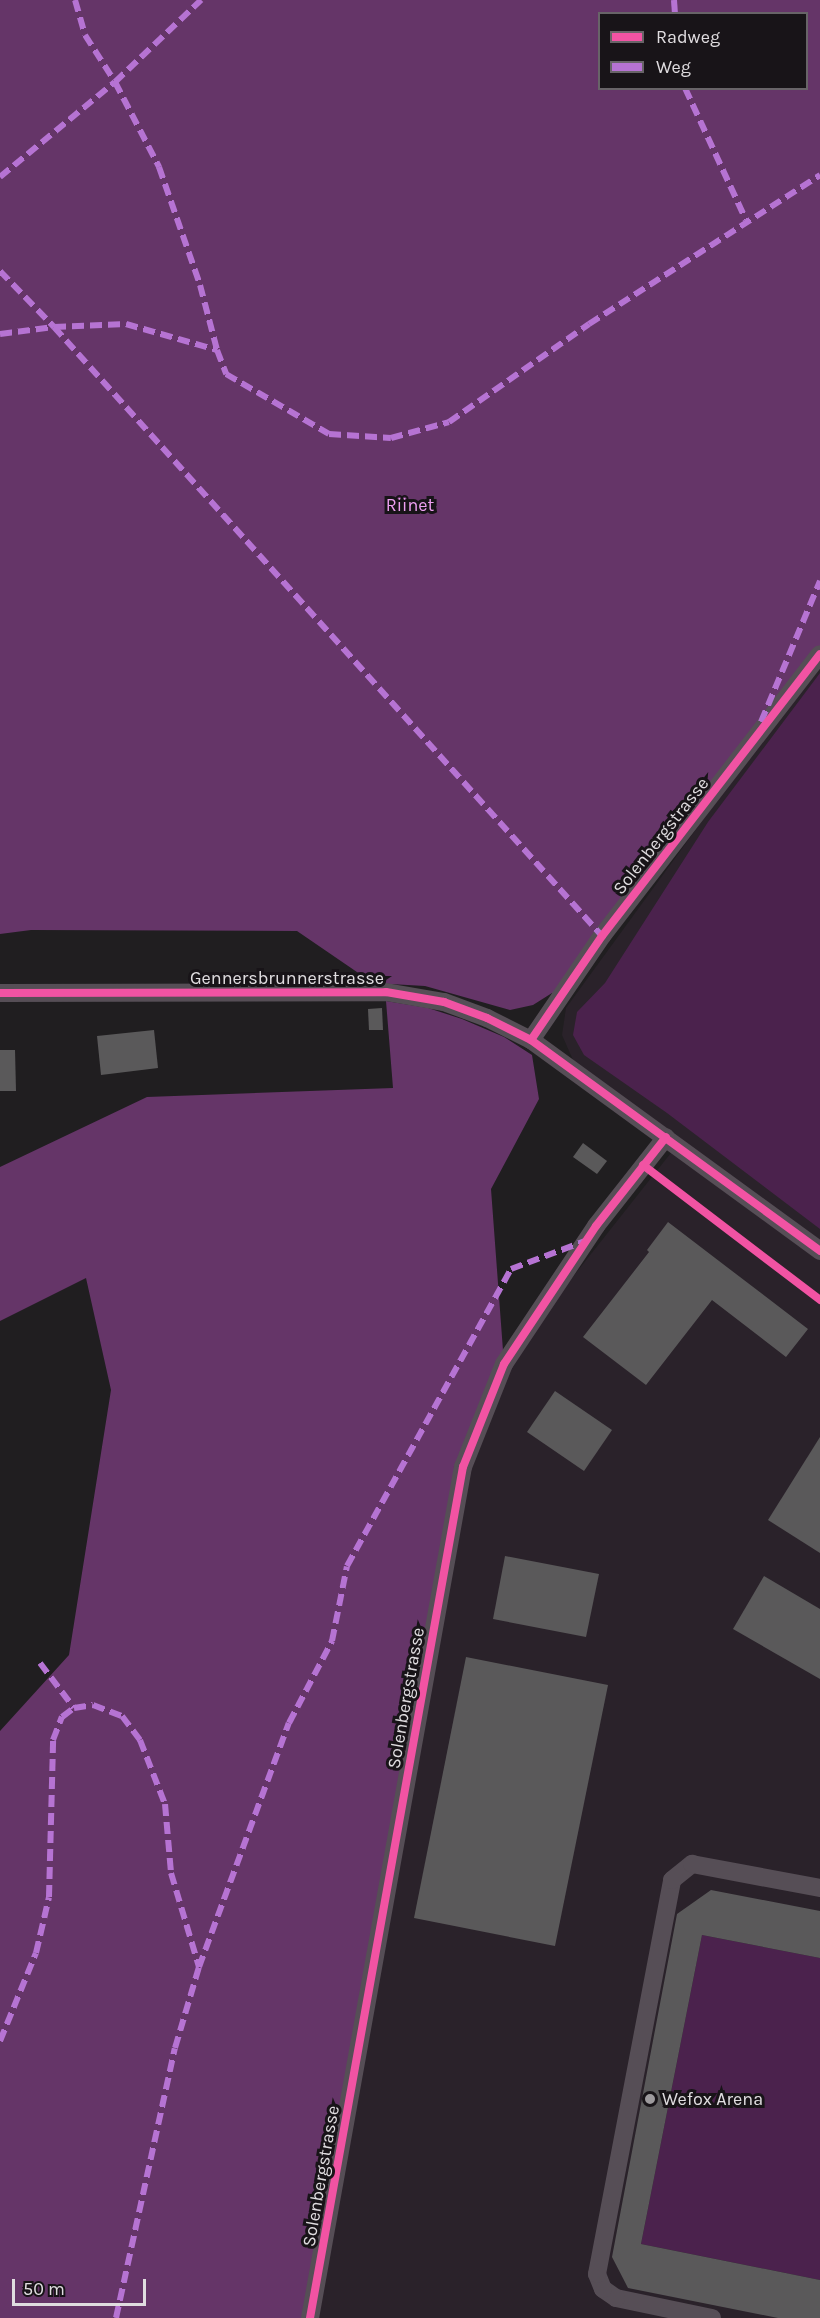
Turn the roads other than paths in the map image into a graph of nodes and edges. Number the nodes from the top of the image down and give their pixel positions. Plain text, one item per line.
1 (820, 654) edge
2 (0, 993) edge
3 (531, 1040) junction
4 (666, 1137) junction
5 (820, 1251) edge
6 (820, 1888) edge
7 (310, 2318) edge
8 (712, 2318) edge

1 - 3 street, Solenbergstrasse
2 - 3 street, Gennersbrunnerstrasse
3 - 4 street, Gennersbrunnerstrasse
4 - 5 street, Gennersbrunnerstrasse
4 - 7 street, Solenbergstrasse
6 - 8 street

